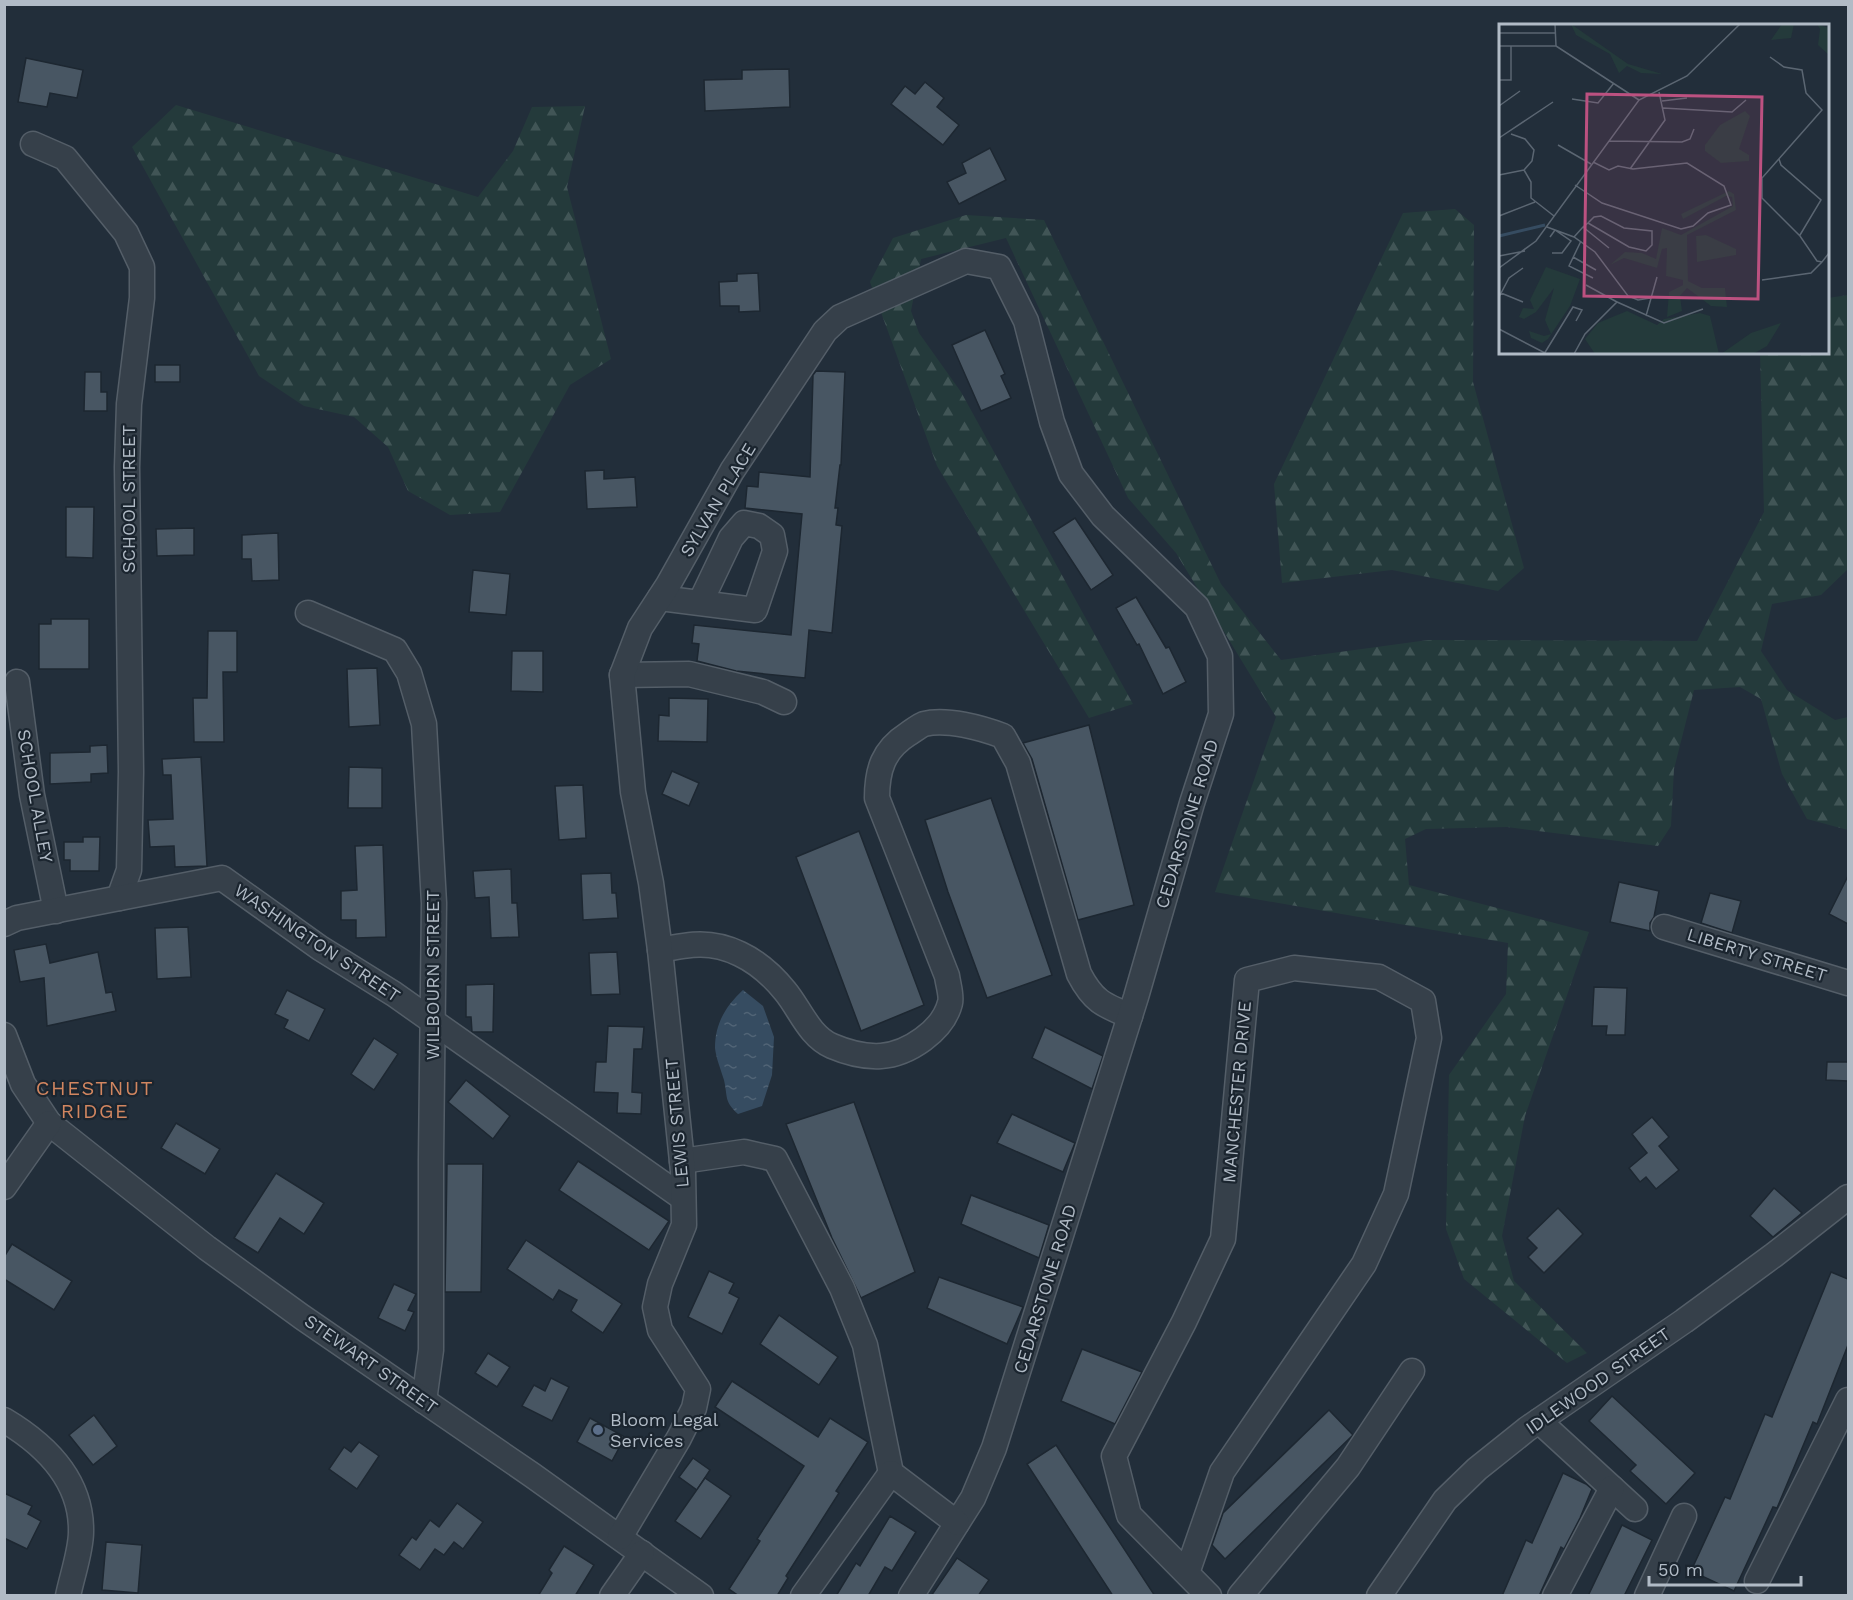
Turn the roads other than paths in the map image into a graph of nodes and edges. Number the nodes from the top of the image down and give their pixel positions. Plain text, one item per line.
1 (33, 144) dead end
2 (825, 331) joint
3 (660, 598) junction
4 (700, 603) dead end
5 (308, 613) dead end
6 (622, 675) junction
7 (17, 682) dead end
8 (784, 702) dead end
9 (119, 898) junction
10 (56, 911) junction
11 (4, 924) edge
12 (1664, 927) dead end
13 (660, 950) junction
14 (1848, 984) edge
15 (1130, 1016) junction
16 (433, 1022) junction
17 (4, 1035) edge
18 (49, 1123) junction
19 (682, 1161) junction
20 (4, 1187) edge
21 (1848, 1197) edge
22 (683, 1198) junction
23 (1412, 1371) dead end
24 (424, 1401) junction
25 (1845, 1415) edge
26 (4, 1420) edge
27 (1539, 1421) junction
28 (891, 1473) junction
29 (1612, 1488) junction
30 (1635, 1509) dead end
31 (1684, 1516) dead end
32 (957, 1523) junction
33 (620, 1537) junction
34 (642, 1553) junction
35 (1187, 1574) junction
36 (1757, 1581) dead end
37 (68, 1596) edge
38 (612, 1596) edge
39 (701, 1596) edge
40 (803, 1596) edge
41 (910, 1596) edge
42 (1209, 1596) edge
43 (1240, 1596) edge
44 (1379, 1596) edge
45 (1555, 1596) edge
46 (1647, 1596) edge

1 - 9 street, SCHOOL STREET
2 - 3 street, SYLVAN PLACE
2 - 15 street, CEDARSTONE ROAD
3 - 4 street
3 - 6 street, SYLVAN PLACE
5 - 16 street, WILBOURN STREET
6 - 8 street
6 - 13 street, LEWIS STREET
7 - 10 street, SCHOOL ALLEY
9 - 10 street, WASHINGTON STREET
9 - 16 street, WASHINGTON STREET
10 - 11 street, WASHINGTON STREET
12 - 14 street, LIBERTY STREET
13 - 15 street
13 - 19 street, LEWIS STREET
15 - 32 street, CEDARSTONE ROAD
16 - 22 street, WASHINGTON STREET
16 - 24 street, WILBOURN STREET
17 - 18 street, STEWART STREET
18 - 20 street
18 - 24 street, STEWART STREET
19 - 22 street, LEWIS STREET
19 - 28 street
21 - 27 street, IDLEWOOD STREET
22 - 33 street, LEWIS STREET
23 - 43 street
24 - 33 street, STEWART STREET
25 - 36 street
26 - 37 street
27 - 29 street
27 - 44 street, IDLEWOOD STREET
28 - 32 street
28 - 40 street
29 - 30 street
29 - 45 street
31 - 46 street
32 - 41 street, CEDARSTONE ROAD
33 - 34 street, STEWART STREET
34 - 38 street
34 - 39 street, STEWART STREET
35 - 35 street, MANCHESTER DRIVE
35 - 42 street, MANCHESTER DRIVE

